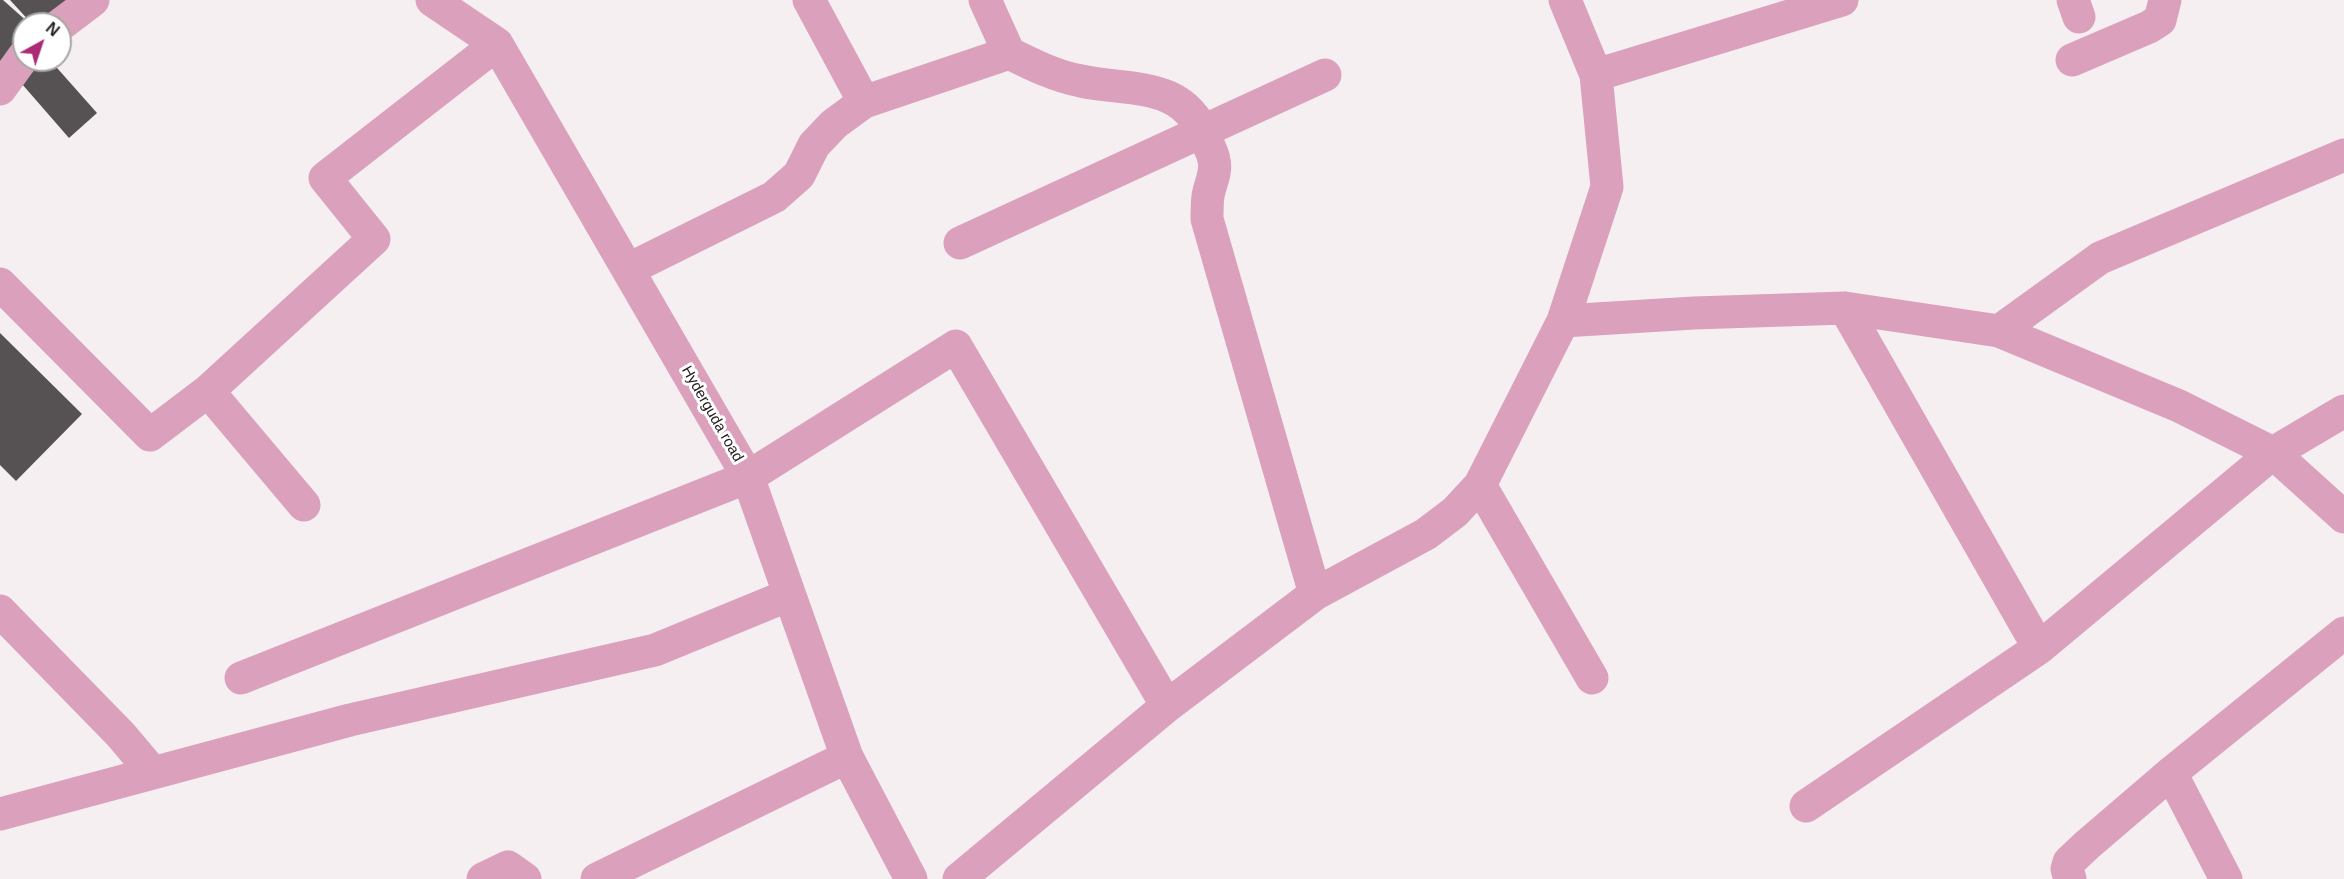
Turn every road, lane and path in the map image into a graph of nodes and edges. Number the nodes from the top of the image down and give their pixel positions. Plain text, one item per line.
1 (93, 0) edge
2 (432, 0) edge
3 (809, 0) edge
4 (985, 0) edge
5 (1565, 0) edge
6 (1842, 0) edge
7 (2165, 0) edge
8 (72, 16) edge
9 (497, 44) junction
10 (1009, 53) junction
11 (2072, 60) dead end
12 (12, 72) edge
13 (1325, 75) dead end
14 (1596, 75) junction
15 (0, 89) edge
16 (864, 102) junction
17 (1202, 130) junction
18 (2344, 155) edge
19 (960, 243) dead end
20 (629, 269) junction
21 (0, 284) edge
22 (1845, 308) junction
23 (1563, 321) junction
24 (1999, 331) junction
25 (208, 391) junction
26 (2344, 411) edge
27 (2273, 453) junction
28 (748, 477) junction
29 (1480, 485) junction
30 (304, 505) dead end
31 (2344, 518) edge
32 (1315, 594) junction
33 (789, 595) junction
34 (0, 612) edge
35 (2344, 633) edge
36 (2039, 648) junction
37 (241, 678) dead end
38 (1592, 678) dead end
39 (1167, 706) junction
40 (847, 757) junction
41 (153, 773) junction
42 (2171, 773) junction
43 (1806, 806) dead end
44 (0, 814) edge
45 (483, 879) edge
46 (525, 879) edge
47 (597, 879) edge
48 (911, 879) edge
49 (959, 879) edge
50 (2070, 879) edge
51 (2226, 879) edge

1 - 8 street
2 - 9 street, Hyderguda road
3 - 16 street
4 - 10 street
5 - 14 street
6 - 14 street
7 - 11 street
9 - 20 street, Hyderguda road
9 - 25 street
10 - 16 street
10 - 17 street
12 - 15 street
13 - 17 street
14 - 23 street
16 - 20 street
17 - 19 street
17 - 32 street
18 - 24 street
20 - 28 street, Hyderguda road
21 - 25 street
22 - 23 street
22 - 24 street
22 - 36 street
23 - 29 street
24 - 27 street
25 - 30 street
26 - 27 street
27 - 31 street
27 - 36 street
28 - 33 street, Hyderguda road
28 - 37 street
28 - 39 street
29 - 32 street
29 - 38 street
32 - 39 street
33 - 40 street, Hyderguda road
33 - 41 street
34 - 41 street
35 - 42 street
36 - 43 street
39 - 49 street
40 - 47 street
40 - 48 street, Hyderguda road
41 - 44 street
42 - 50 street
42 - 51 street
45 - 46 street

